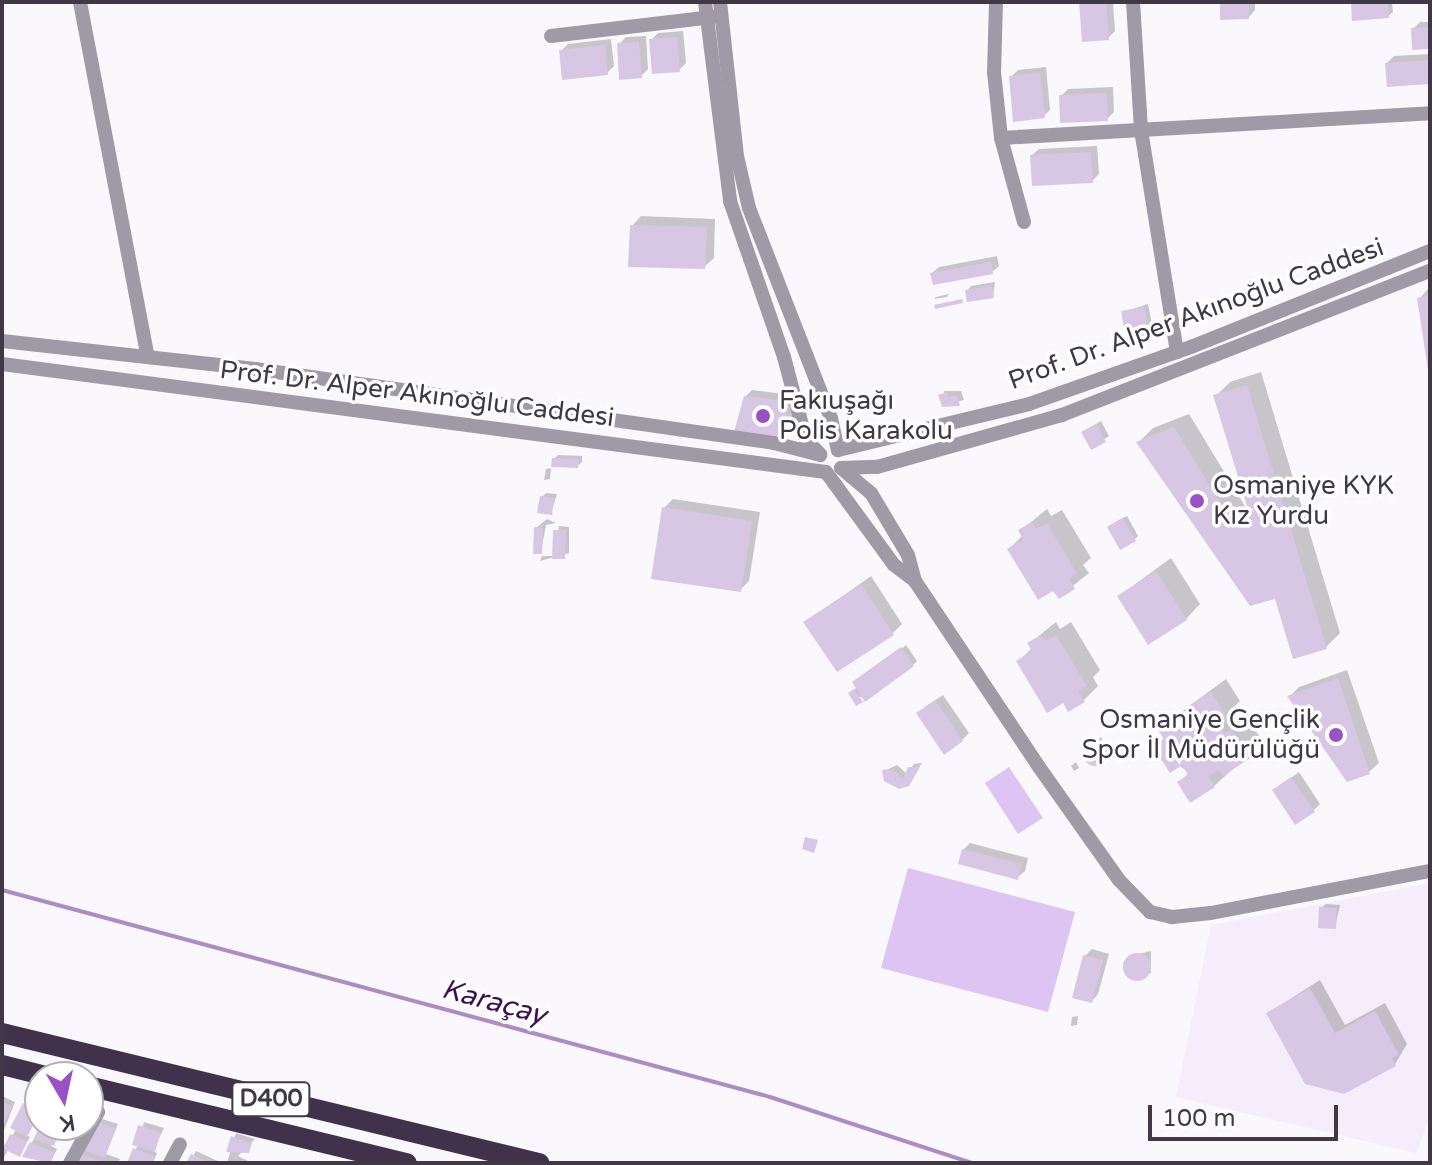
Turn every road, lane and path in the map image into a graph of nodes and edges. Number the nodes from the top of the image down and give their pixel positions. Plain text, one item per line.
1 (80, 2) edge
2 (705, 2) edge
3 (996, 2) edge
4 (1133, 2) edge
5 (716, 12) edge
6 (551, 36) dead end
7 (1430, 113) edge
8 (1141, 130) junction
9 (1001, 138) junction
10 (1024, 222) dead end
11 (1430, 251) edge
12 (1430, 271) edge
13 (2, 341) edge
14 (1177, 352) junction
15 (148, 357) junction
16 (2, 364) edge
17 (806, 440) junction
18 (837, 444) junction
19 (790, 447) junction
20 (820, 455) junction
21 (877, 467) junction
22 (834, 470) junction
23 (867, 490) junction
24 (915, 581) junction
25 (1430, 871) edge
26 (2, 1033) edge
27 (2, 1065) edge
28 (24, 1070) edge
29 (104, 1090) edge
30 (80, 1141) edge
31 (180, 1144) dead end
32 (70, 1163) edge
33 (170, 1163) edge
34 (407, 1163) edge
35 (539, 1163) edge

1 - 15 street
2 - 5 street
3 - 9 street
4 - 8 street
5 - 6 street
5 - 17 street
5 - 18 street
7 - 8 street
8 - 9 street
8 - 14 street
9 - 10 street
11 - 14 street, Prof. Dr. Alper Akınoğlu Caddesi
12 - 21 street, Prof. Dr. Alper Akınoğlu Caddesi
13 - 15 street, Prof. Dr. Alper Akınoğlu Caddesi
14 - 18 street, Prof. Dr. Alper Akınoğlu Caddesi
15 - 19 street, Prof. Dr. Alper Akınoğlu Caddesi
16 - 22 street, Prof. Dr. Alper Akınoğlu Caddesi
17 - 19 street
17 - 20 street
18 - 20 street, Prof. Dr. Alper Akınoğlu Caddesi
18 - 22 street
19 - 20 street, Prof. Dr. Alper Akınoğlu Caddesi
20 - 22 street
21 - 22 street, Prof. Dr. Alper Akınoğlu Caddesi
21 - 23 street
22 - 23 street
22 - 24 street
23 - 24 street
24 - 25 street
26 - 35 highway, D400
27 - 28 highway
29 - 34 highway, D400
30 - 32 street
31 - 33 street

